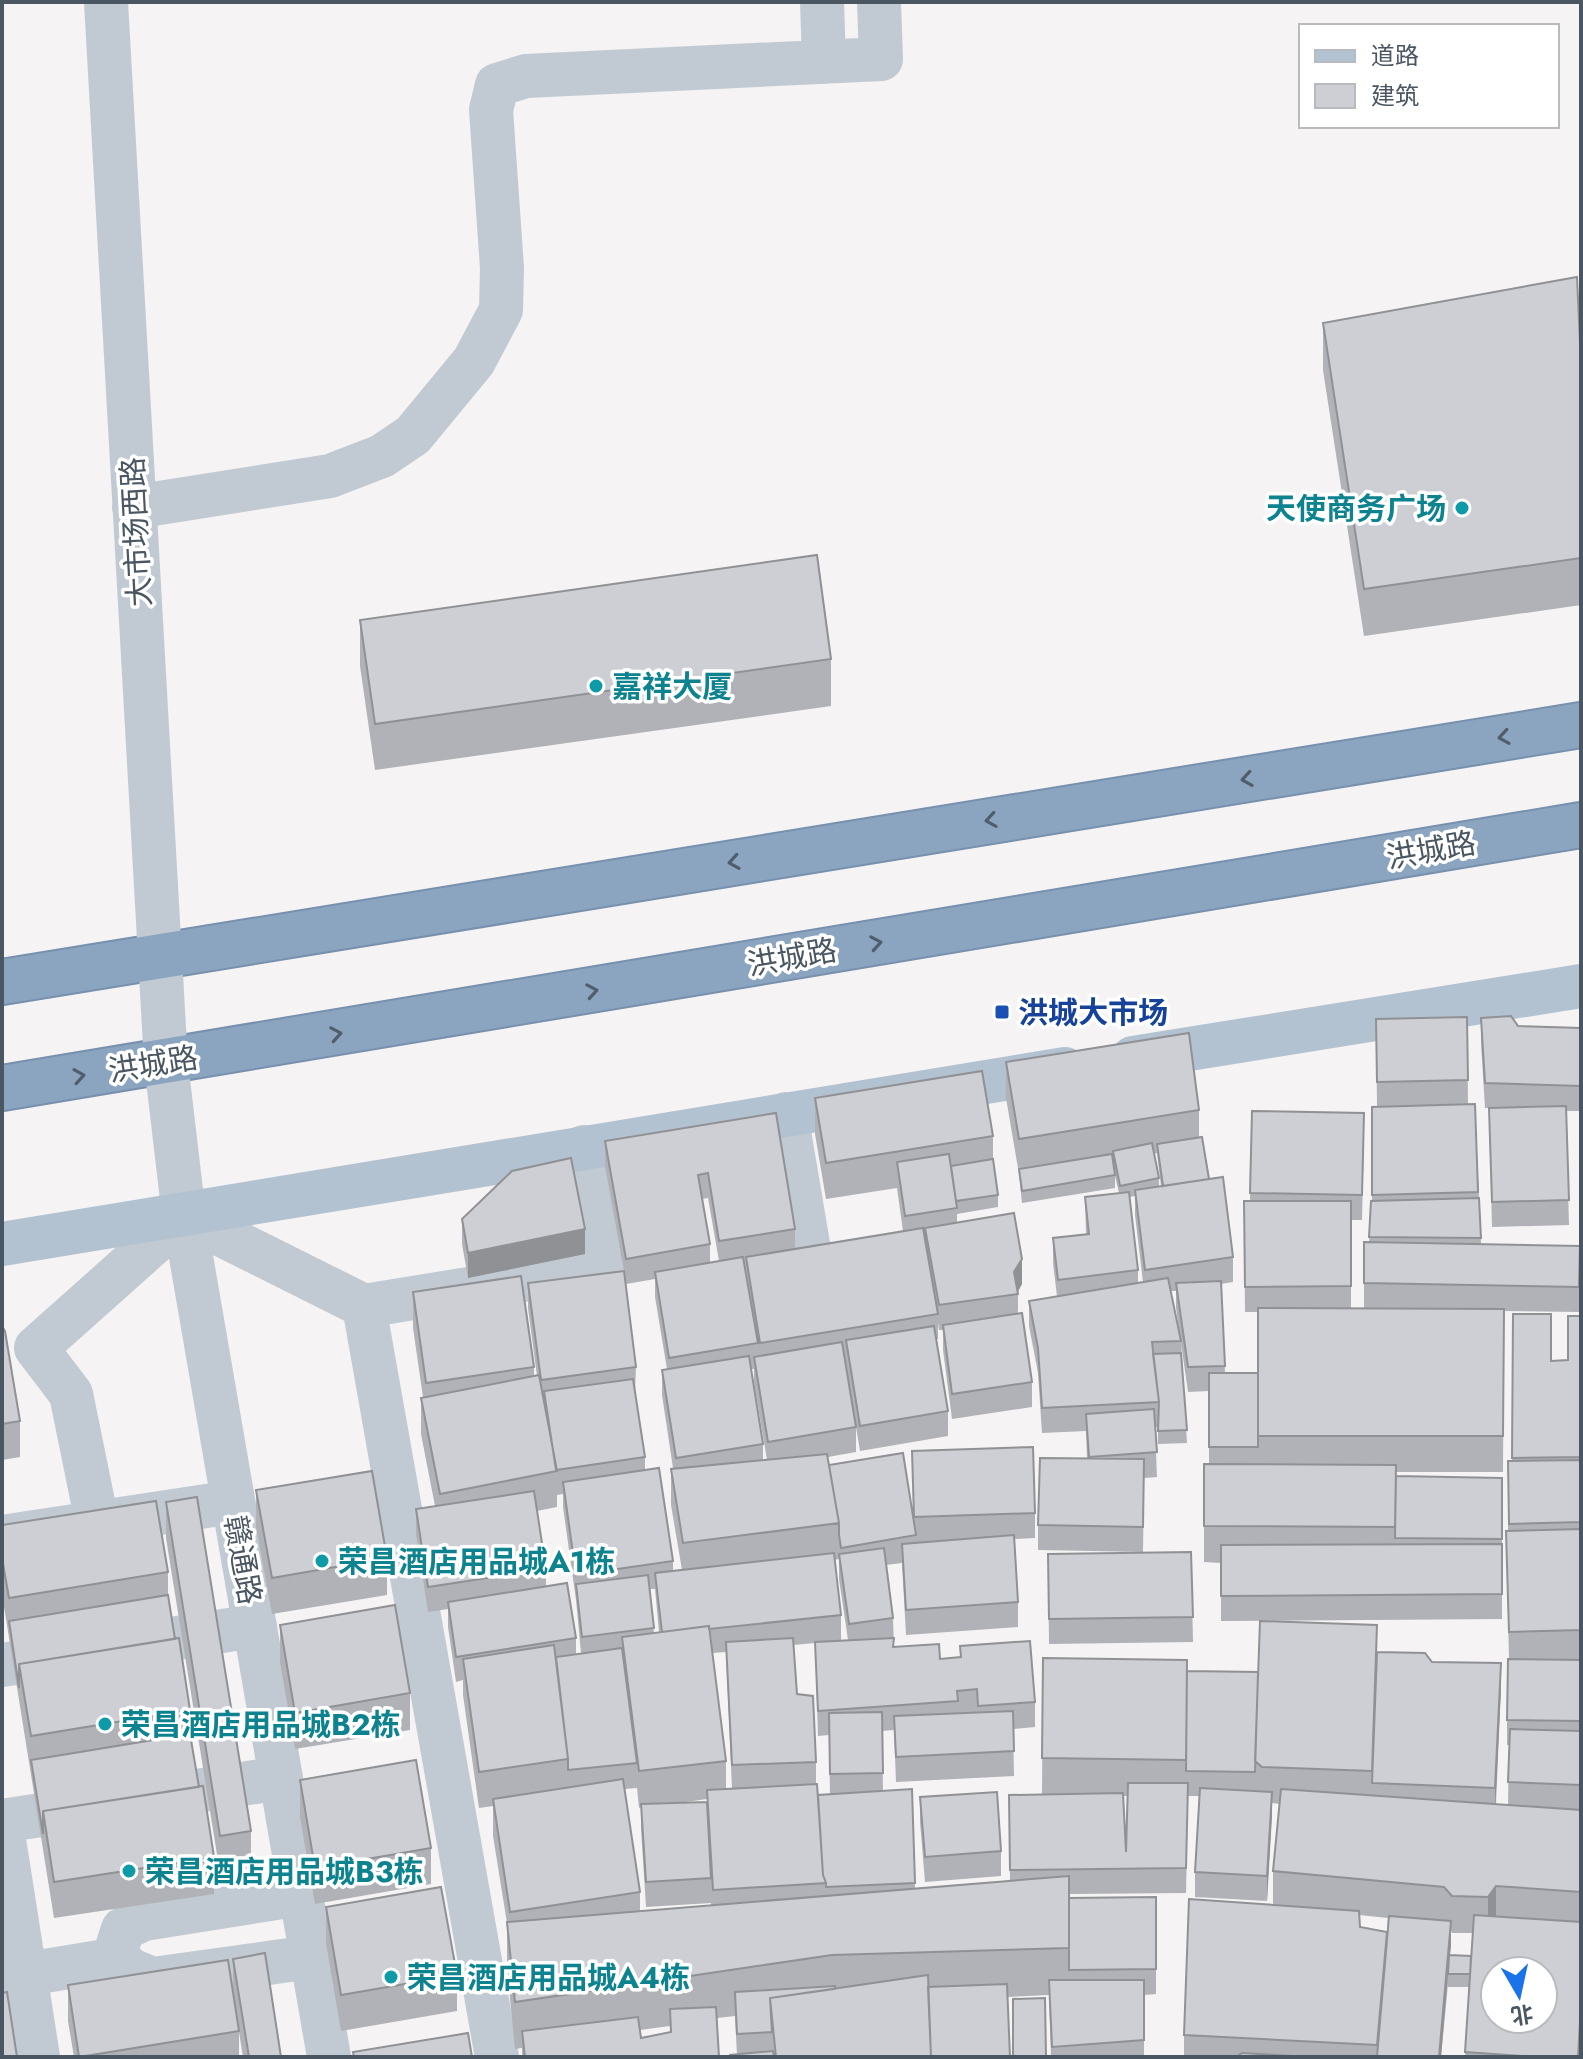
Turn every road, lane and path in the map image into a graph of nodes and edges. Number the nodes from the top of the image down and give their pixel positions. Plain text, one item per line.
1 (106, 2) edge
2 (822, 2) edge
3 (879, 2) edge
4 (824, 62) junction
5 (134, 507) junction
6 (1581, 725) edge
7 (1581, 825) edge
8 (160, 956) junction
9 (2, 982) edge
10 (1581, 986) edge
11 (166, 1063) junction
12 (2, 1088) edge
13 (786, 1114) junction
14 (584, 1147) junction
15 (184, 1216) junction
16 (2, 1244) edge
17 (811, 1262) edge
18 (364, 1306) junction
19 (233, 1502) junction
20 (97, 1522) junction
21 (2, 1537) edge
22 (255, 1626) junction
23 (2, 1665) edge
24 (281, 1778) junction
25 (2, 1821) edge
26 (2, 1827) edge
27 (301, 1894) junction
28 (311, 1957) junction
29 (118, 1959) junction
30 (14, 1976) edge
31 (38, 2057) edge
32 (329, 2057) edge
33 (497, 2057) edge

1 - 5 street, 大市场西路
2 - 4 street
3 - 4 street
4 - 5 street
5 - 8 street, 大市场西路
6 -> 8 highway
11 -> 7 highway, 洪城路
8 - 9 highway
8 - 11 street, 大市场西路
10 - 13 main road
12 -> 11 highway, 洪城路
11 - 15 street, 赣通路
13 - 14 main road
13 - 17 street
14 - 15 main road
14 - 18 street
15 - 16 main road
15 - 18 street
15 - 19 street, 赣通路
15 - 20 street
18 - 33 street
19 - 20 street
19 - 22 street, 赣通路
20 - 21 street
22 - 23 street
22 - 24 street, 赣通路
24 - 25 street
24 - 27 street, 赣通路
26 - 30 street
27 - 28 street, 赣通路
27 - 29 street
28 - 29 street
28 - 32 street, 赣通路
29 - 30 street
30 - 31 street

